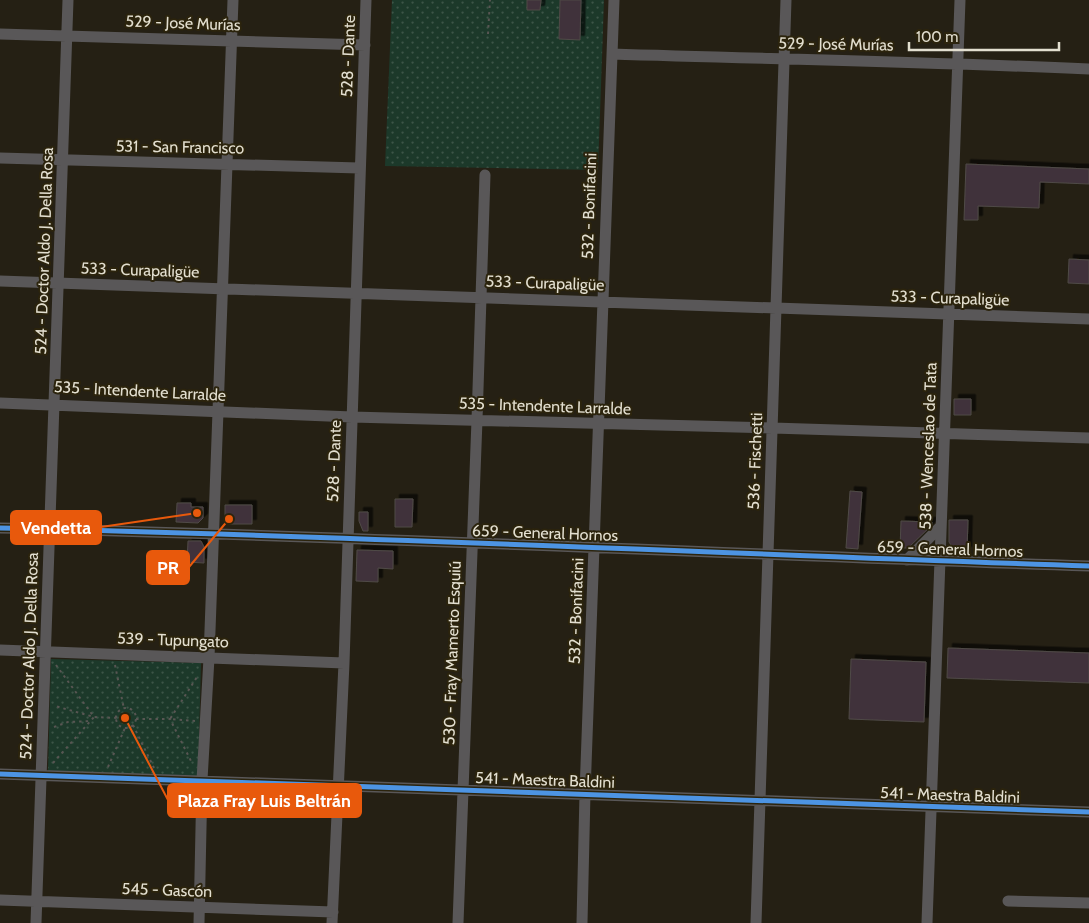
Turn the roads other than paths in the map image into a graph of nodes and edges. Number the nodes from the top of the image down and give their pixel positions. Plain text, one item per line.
1 (68, 0) edge
2 (232, 0) edge
3 (366, 0) edge
4 (614, 0) edge
5 (786, 0) edge
6 (960, 0) edge
7 (0, 34) edge
8 (66, 36) junction
9 (231, 41) junction
10 (365, 45) junction
11 (612, 54) junction
12 (784, 60) junction
13 (958, 63) junction
14 (1089, 69) edge
15 (0, 158) edge
16 (63, 160) junction
17 (226, 164) junction
18 (360, 168) junction
19 (485, 175) dead end
20 (0, 281) edge
21 (58, 284) junction
22 (223, 289) junction
23 (357, 293) junction
24 (481, 297) junction
25 (602, 301) junction
26 (777, 307) junction
27 (949, 314) junction
28 (1089, 318) edge
29 (0, 402) edge
30 (55, 404) junction
31 (218, 411) junction
32 (352, 417) junction
33 (478, 420) junction
34 (599, 424) junction
35 (773, 428) junction
36 (944, 434) junction
37 (1089, 438) edge
38 (941, 526) junction
39 (0, 528) edge
40 (50, 530) junction
41 (214, 535) junction
42 (348, 539) junction
43 (472, 543) junction
44 (595, 548) junction
45 (767, 555) junction
46 (907, 560) junction
47 (940, 561) junction
48 (1089, 566) edge
49 (0, 650) edge
50 (46, 652) junction
51 (209, 658) junction
52 (344, 664) junction
53 (0, 774) edge
54 (41, 776) junction
55 (202, 780) junction
56 (338, 786) junction
57 (463, 789) junction
58 (585, 793) junction
59 (761, 800) junction
60 (932, 808) junction
61 (1089, 812) edge
62 (0, 900) edge
63 (1008, 901) dead end
64 (36, 902) junction
65 (1089, 903) edge
66 (199, 907) junction
67 (332, 918) edge
68 (36, 923) edge
69 (199, 923) edge
70 (458, 923) edge
71 (582, 923) edge
72 (756, 923) edge
73 (927, 923) edge

1 - 8 street, 524 - Doctor Aldo J. Della Rosa
2 - 9 street
3 - 10 street, 528 - Dante
4 - 11 street, 532 - Bonifacini
5 - 12 street, 536 - Fischetti
6 - 13 street, 538 - Wenceslao de Tata
7 - 8 street, 529 - José Murías
8 - 9 street, 529 - José Murías
8 - 16 street, 524 - Doctor Aldo J. Della Rosa
9 - 10 street, 529 - José Murías
9 - 17 street
10 - 18 street, 528 - Dante
11 - 12 street, 529 - José Murías
11 - 25 street, 532 - Bonifacini
12 - 13 street, 529 - José Murías
12 - 26 street, 536 - Fischetti
13 - 14 street, 529 - José Murías
13 - 27 street, 538 - Wenceslao de Tata
15 - 16 street, 531 - San Francisco
16 - 17 street, 531 - San Francisco
16 - 21 street, 524 - Doctor Aldo J. Della Rosa
17 - 18 street, 531 - San Francisco
17 - 22 street
18 - 23 street, 528 - Dante
19 - 24 street, 530 - Fray Mamerto Esquiú
20 - 21 street, 533 - Curapaligüe
21 - 22 street, 533 - Curapaligüe
21 - 30 street, 524 - Doctor Aldo J. Della Rosa
22 - 23 street, 533 - Curapaligüe
22 - 31 street
23 - 24 street, 533 - Curapaligüe
23 - 32 street, 528 - Dante
24 - 25 street, 533 - Curapaligüe
24 - 33 street, 530 - Fray Mamerto Esquiú
25 - 26 street, 533 - Curapaligüe
25 - 34 street, 532 - Bonifacini
26 - 27 street, 533 - Curapaligüe
26 - 35 street, 536 - Fischetti
27 - 28 street, 533 - Curapaligüe
27 - 36 street, 538 - Wenceslao de Tata
29 - 30 street, 535 - Intendente Larralde
30 - 31 street, 535 - Intendente Larralde
30 - 40 street, 524 - Doctor Aldo J. Della Rosa
31 - 32 street, 535 - Intendente Larralde
31 - 41 street
32 - 33 street, 535 - Intendente Larralde
32 - 42 street, 528 - Dante
33 - 34 street, 535 - Intendente Larralde
33 - 43 street, 530 - Fray Mamerto Esquiú
34 - 35 street, 535 - Intendente Larralde
34 - 44 street, 532 - Bonifacini
35 - 36 street, 535 - Intendente Larralde
35 - 45 street, 536 - Fischetti
36 - 37 street, 535 - Intendente Larralde
36 - 38 street, 538 - Wenceslao de Tata
38 - 46 street
38 - 47 street, 538 - Wenceslao de Tata
39 - 40 street, 659 - General Hornos
40 - 41 street, 659 - General Hornos
40 - 50 street, 524 - Doctor Aldo J. Della Rosa
41 - 42 street, 659 - General Hornos
41 - 51 street
42 - 43 street, 659 - General Hornos
42 - 52 street, 528 - Dante
43 - 44 street, 659 - General Hornos
43 - 57 street, 530 - Fray Mamerto Esquiú
44 - 45 street, 659 - General Hornos
44 - 58 street, 532 - Bonifacini
45 - 46 street, 659 - General Hornos
45 - 59 street, 536 - Fischetti
46 - 47 street, 659 - General Hornos
47 - 48 street, 659 - General Hornos
47 - 60 street, 538 - Wenceslao de Tata
49 - 50 street, 539 - Tupungato
50 - 51 street, 539 - Tupungato
50 - 54 street, 524 - Doctor Aldo J. Della Rosa
51 - 52 street, 539 - Tupungato
51 - 55 street
52 - 56 street, 528 - Dante
53 - 54 street, 541 - Maestra Baldini
54 - 55 street, 541 - Maestra Baldini
54 - 64 street, 524 - Doctor Aldo J. Della Rosa
55 - 56 street, 541 - Maestra Baldini
55 - 66 street
56 - 57 street, 541 - Maestra Baldini
56 - 67 street, 528 - Dante
57 - 58 street, 541 - Maestra Baldini
57 - 70 street, 530 - Fray Mamerto Esquiú
58 - 59 street, 541 - Maestra Baldini
58 - 71 street, 532 - Bonifacini
59 - 60 street, 541 - Maestra Baldini
59 - 72 street, 536 - Fischetti
60 - 61 street, 541 - Maestra Baldini
60 - 73 street, 538 - Wenceslao de Tata
62 - 64 street, 545 - Gascón
63 - 65 street
64 - 66 street, 545 - Gascón
64 - 68 street, 524 - Doctor Aldo J. Della Rosa
66 - 67 street, 545 - Gascón
66 - 69 street

